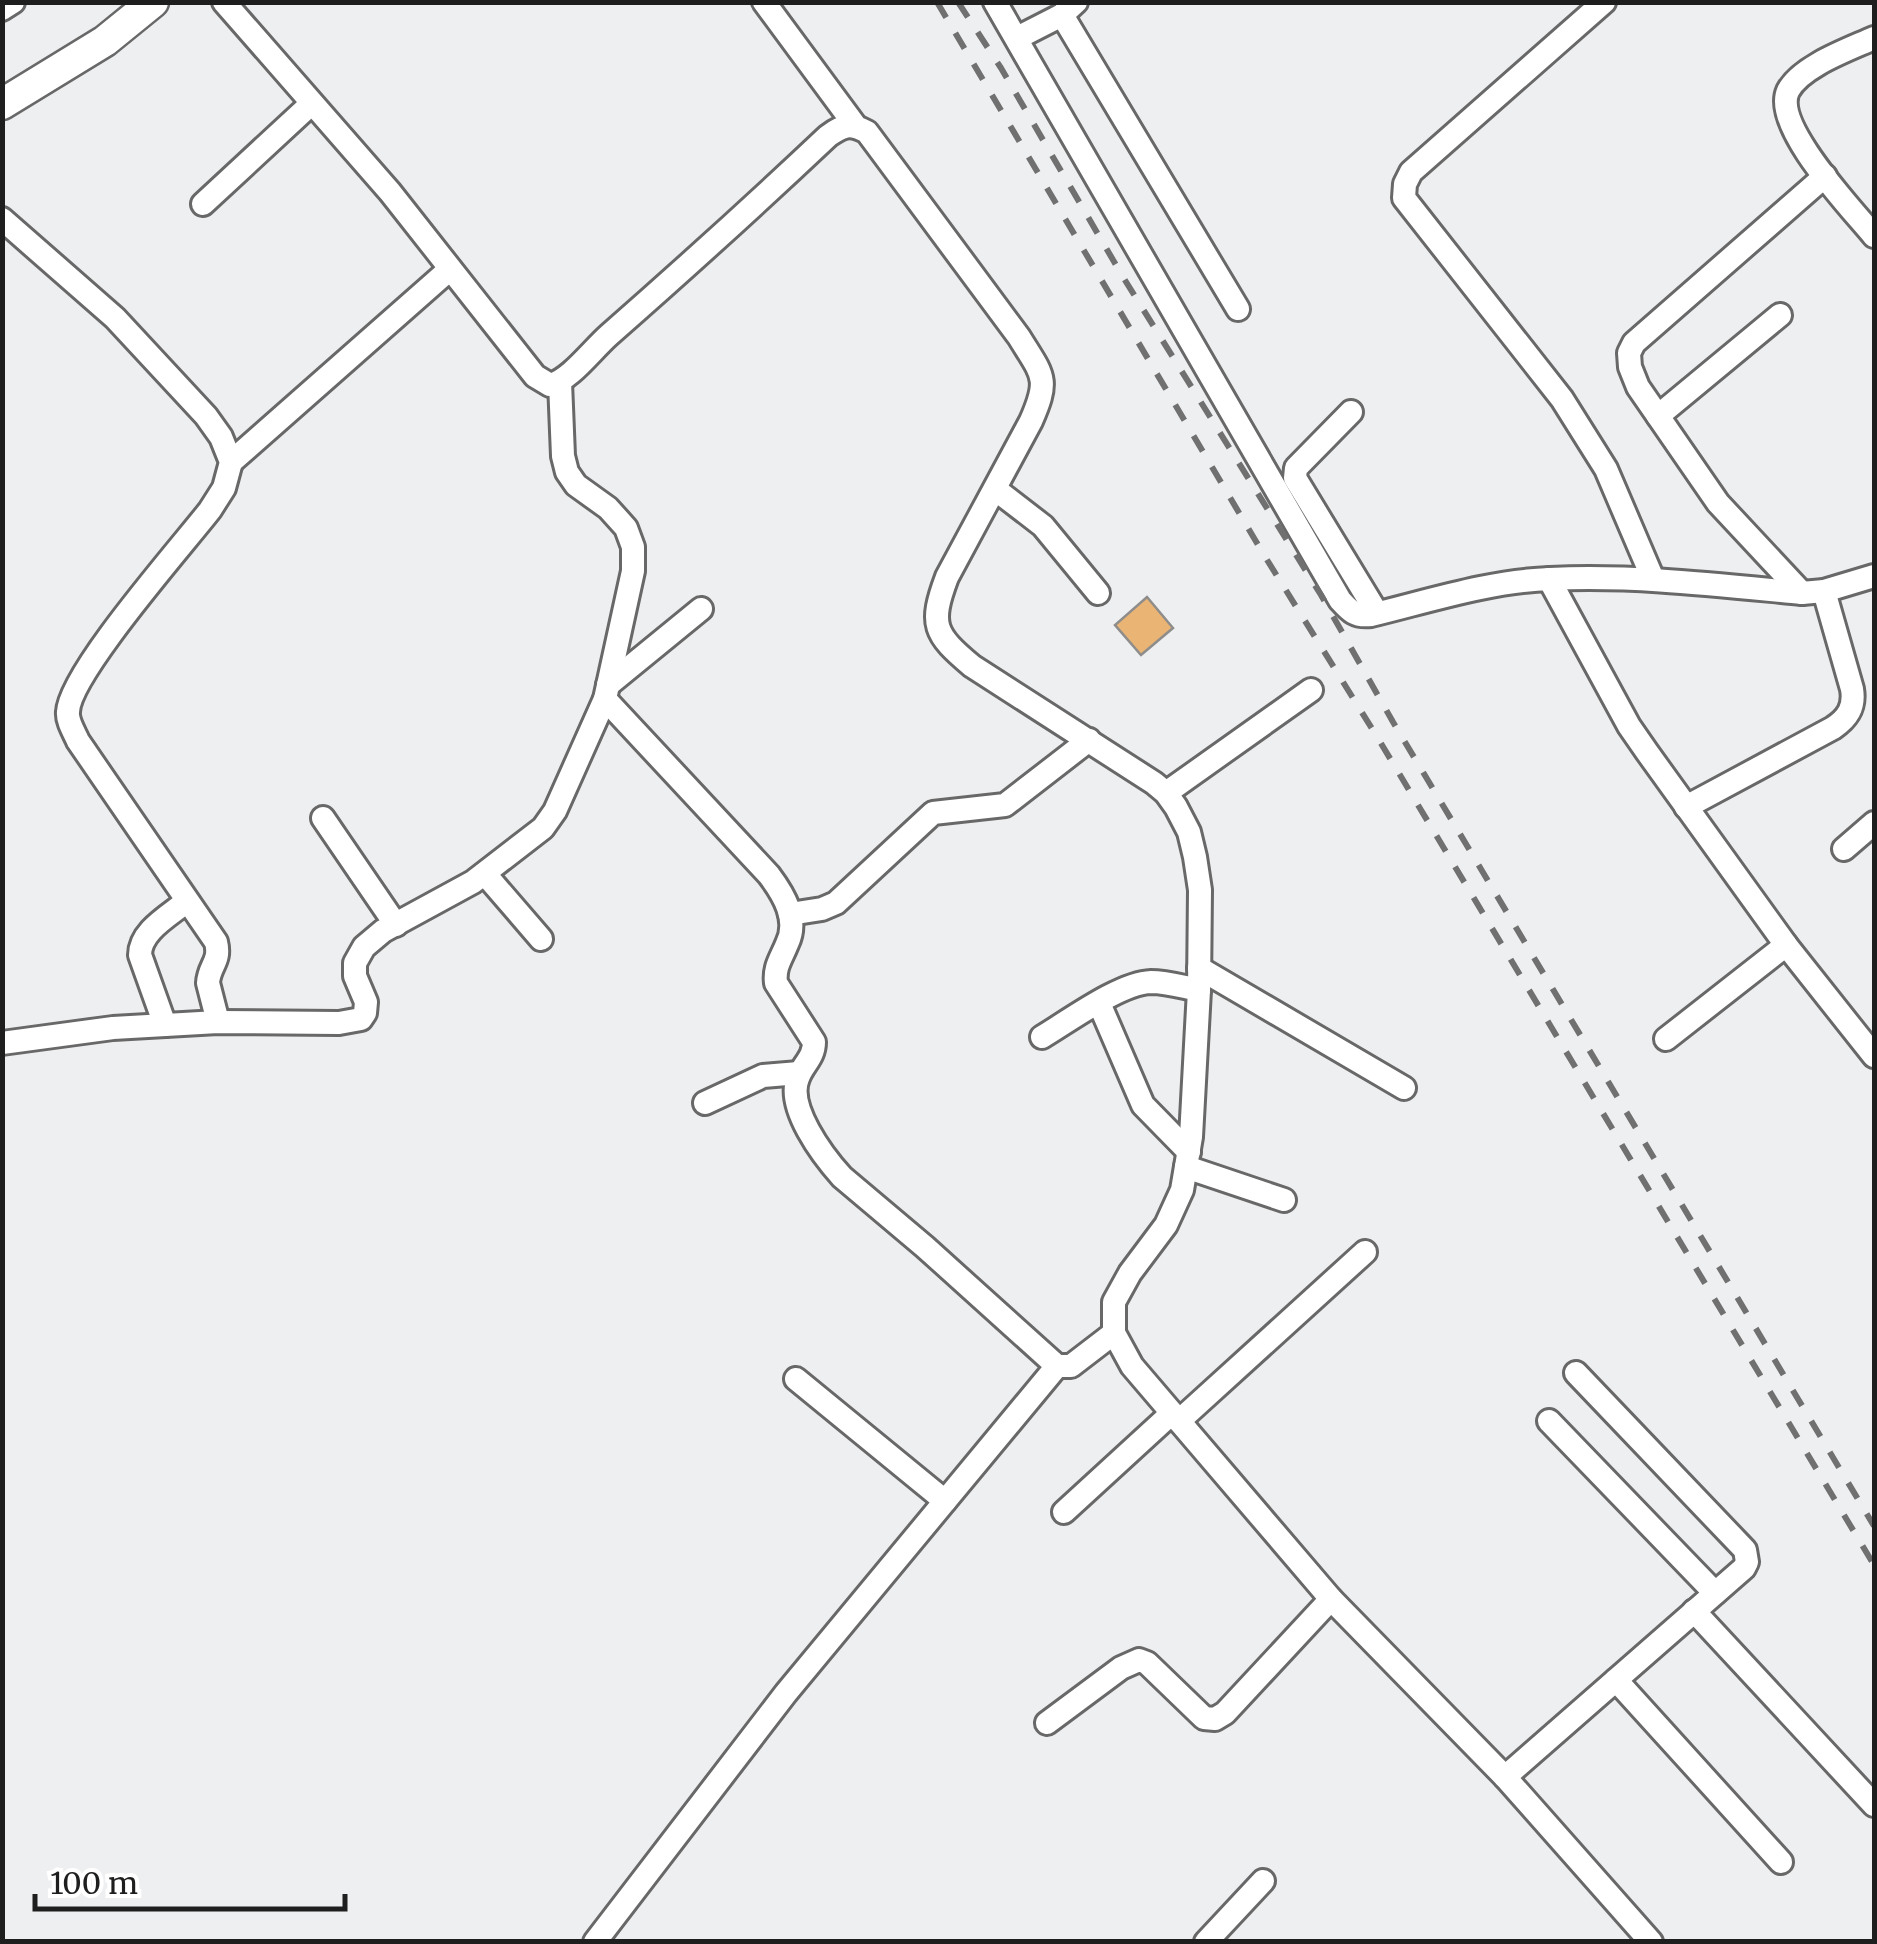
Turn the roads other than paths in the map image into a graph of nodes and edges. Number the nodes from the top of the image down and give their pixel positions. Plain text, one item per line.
1 (13, 2) edge
2 (154, 2) edge
3 (224, 2) edge
4 (764, 2) edge
5 (995, 2) edge
6 (1604, 2) edge
7 (1069, 8) edge
8 (2, 9) edge
9 (1018, 38) junction
10 (1874, 38) edge
11 (2, 104) edge
12 (311, 104) junction
13 (854, 124) junction
14 (1825, 176) junction
15 (203, 204) dead end
16 (2, 219) edge
17 (1874, 236) edge
18 (450, 269) junction
19 (1238, 309) dead end
20 (1780, 315) dead end
21 (560, 382) junction
22 (1352, 412) dead end
23 (1658, 416) junction
24 (231, 462) junction
25 (995, 489) junction
26 (1874, 576) edge
27 (1549, 578) junction
28 (1653, 580) junction
29 (1813, 592) junction
30 (1098, 593) dead end
31 (701, 608) dead end
32 (1370, 615) junction
33 (1310, 690) dead end
34 (607, 692) junction
35 (1089, 740) junction
36 (1166, 793) junction
37 (1686, 807) junction
38 (323, 818) dead end
39 (1874, 823) edge
40 (1844, 849) dead end
41 (485, 874) junction
42 (186, 901) junction
43 (790, 914) junction
44 (396, 924) junction
45 (541, 939) dead end
46 (1786, 945) junction
47 (1199, 979) junction
48 (1100, 1003) junction
49 (218, 1022) junction
50 (165, 1025) junction
51 (1042, 1037) dead end
52 (1666, 1039) dead end
53 (2, 1043) edge
54 (1874, 1056) edge
55 (800, 1073) junction
56 (1404, 1088) dead end
57 (704, 1102) dead end
58 (1188, 1160) junction
59 (1284, 1200) dead end
60 (1365, 1252) dead end
61 (1114, 1333) junction
62 (1057, 1366) junction
63 (1576, 1373) dead end
64 (796, 1379) dead end
65 (1175, 1417) junction
66 (1550, 1420) dead end
67 (946, 1501) junction
68 (1064, 1512) dead end
69 (1715, 1593) junction
70 (1331, 1600) junction
71 (1694, 1611) junction
72 (1616, 1680) junction
73 (1047, 1722) dead end
74 (1505, 1777) junction
75 (1874, 1805) edge
76 (1781, 1862) dead end
77 (1263, 1881) dead end
78 (596, 1942) edge
79 (1206, 1942) edge
80 (1651, 1942) edge

1 - 8 street
2 - 11 main road
3 - 12 street
4 - 13 street
5 - 9 street
6 - 28 street
7 - 9 street
7 - 19 street
9 - 32 street
10 - 14 street
12 - 15 street
12 - 18 street
13 - 21 street
13 - 25 street
14 - 17 street
14 - 23 street
16 - 24 street
18 - 21 street
18 - 24 street
20 - 23 street
21 - 34 street
22 - 32 street
23 - 29 street
24 - 42 street
25 - 30 street
25 - 35 street
26 - 29 street
27 - 28 street
27 - 32 street
27 - 37 street
28 - 29 street
29 - 37 street
31 - 34 street
33 - 36 street
34 - 41 street
34 - 43 street
35 - 36 street
35 - 43 street
36 - 47 street
37 - 46 street
38 - 44 street
39 - 40 street
41 - 44 street
41 - 45 street
42 - 49 street
42 - 50 street
43 - 55 street
44 - 49 street
46 - 52 street
46 - 54 street
47 - 48 street
47 - 56 street
47 - 58 street
48 - 51 street
48 - 58 street
49 - 50 street
50 - 53 street
55 - 57 street
55 - 62 street
58 - 59 street
58 - 61 street
60 - 65 street
61 - 62 street
61 - 65 street
62 - 67 street
63 - 69 street
64 - 67 street
65 - 68 street
65 - 70 street
66 - 69 street
67 - 78 street
69 - 71 street
70 - 73 street
70 - 74 street
71 - 72 street
71 - 75 street
72 - 74 street
72 - 76 street
74 - 80 street
77 - 79 street

